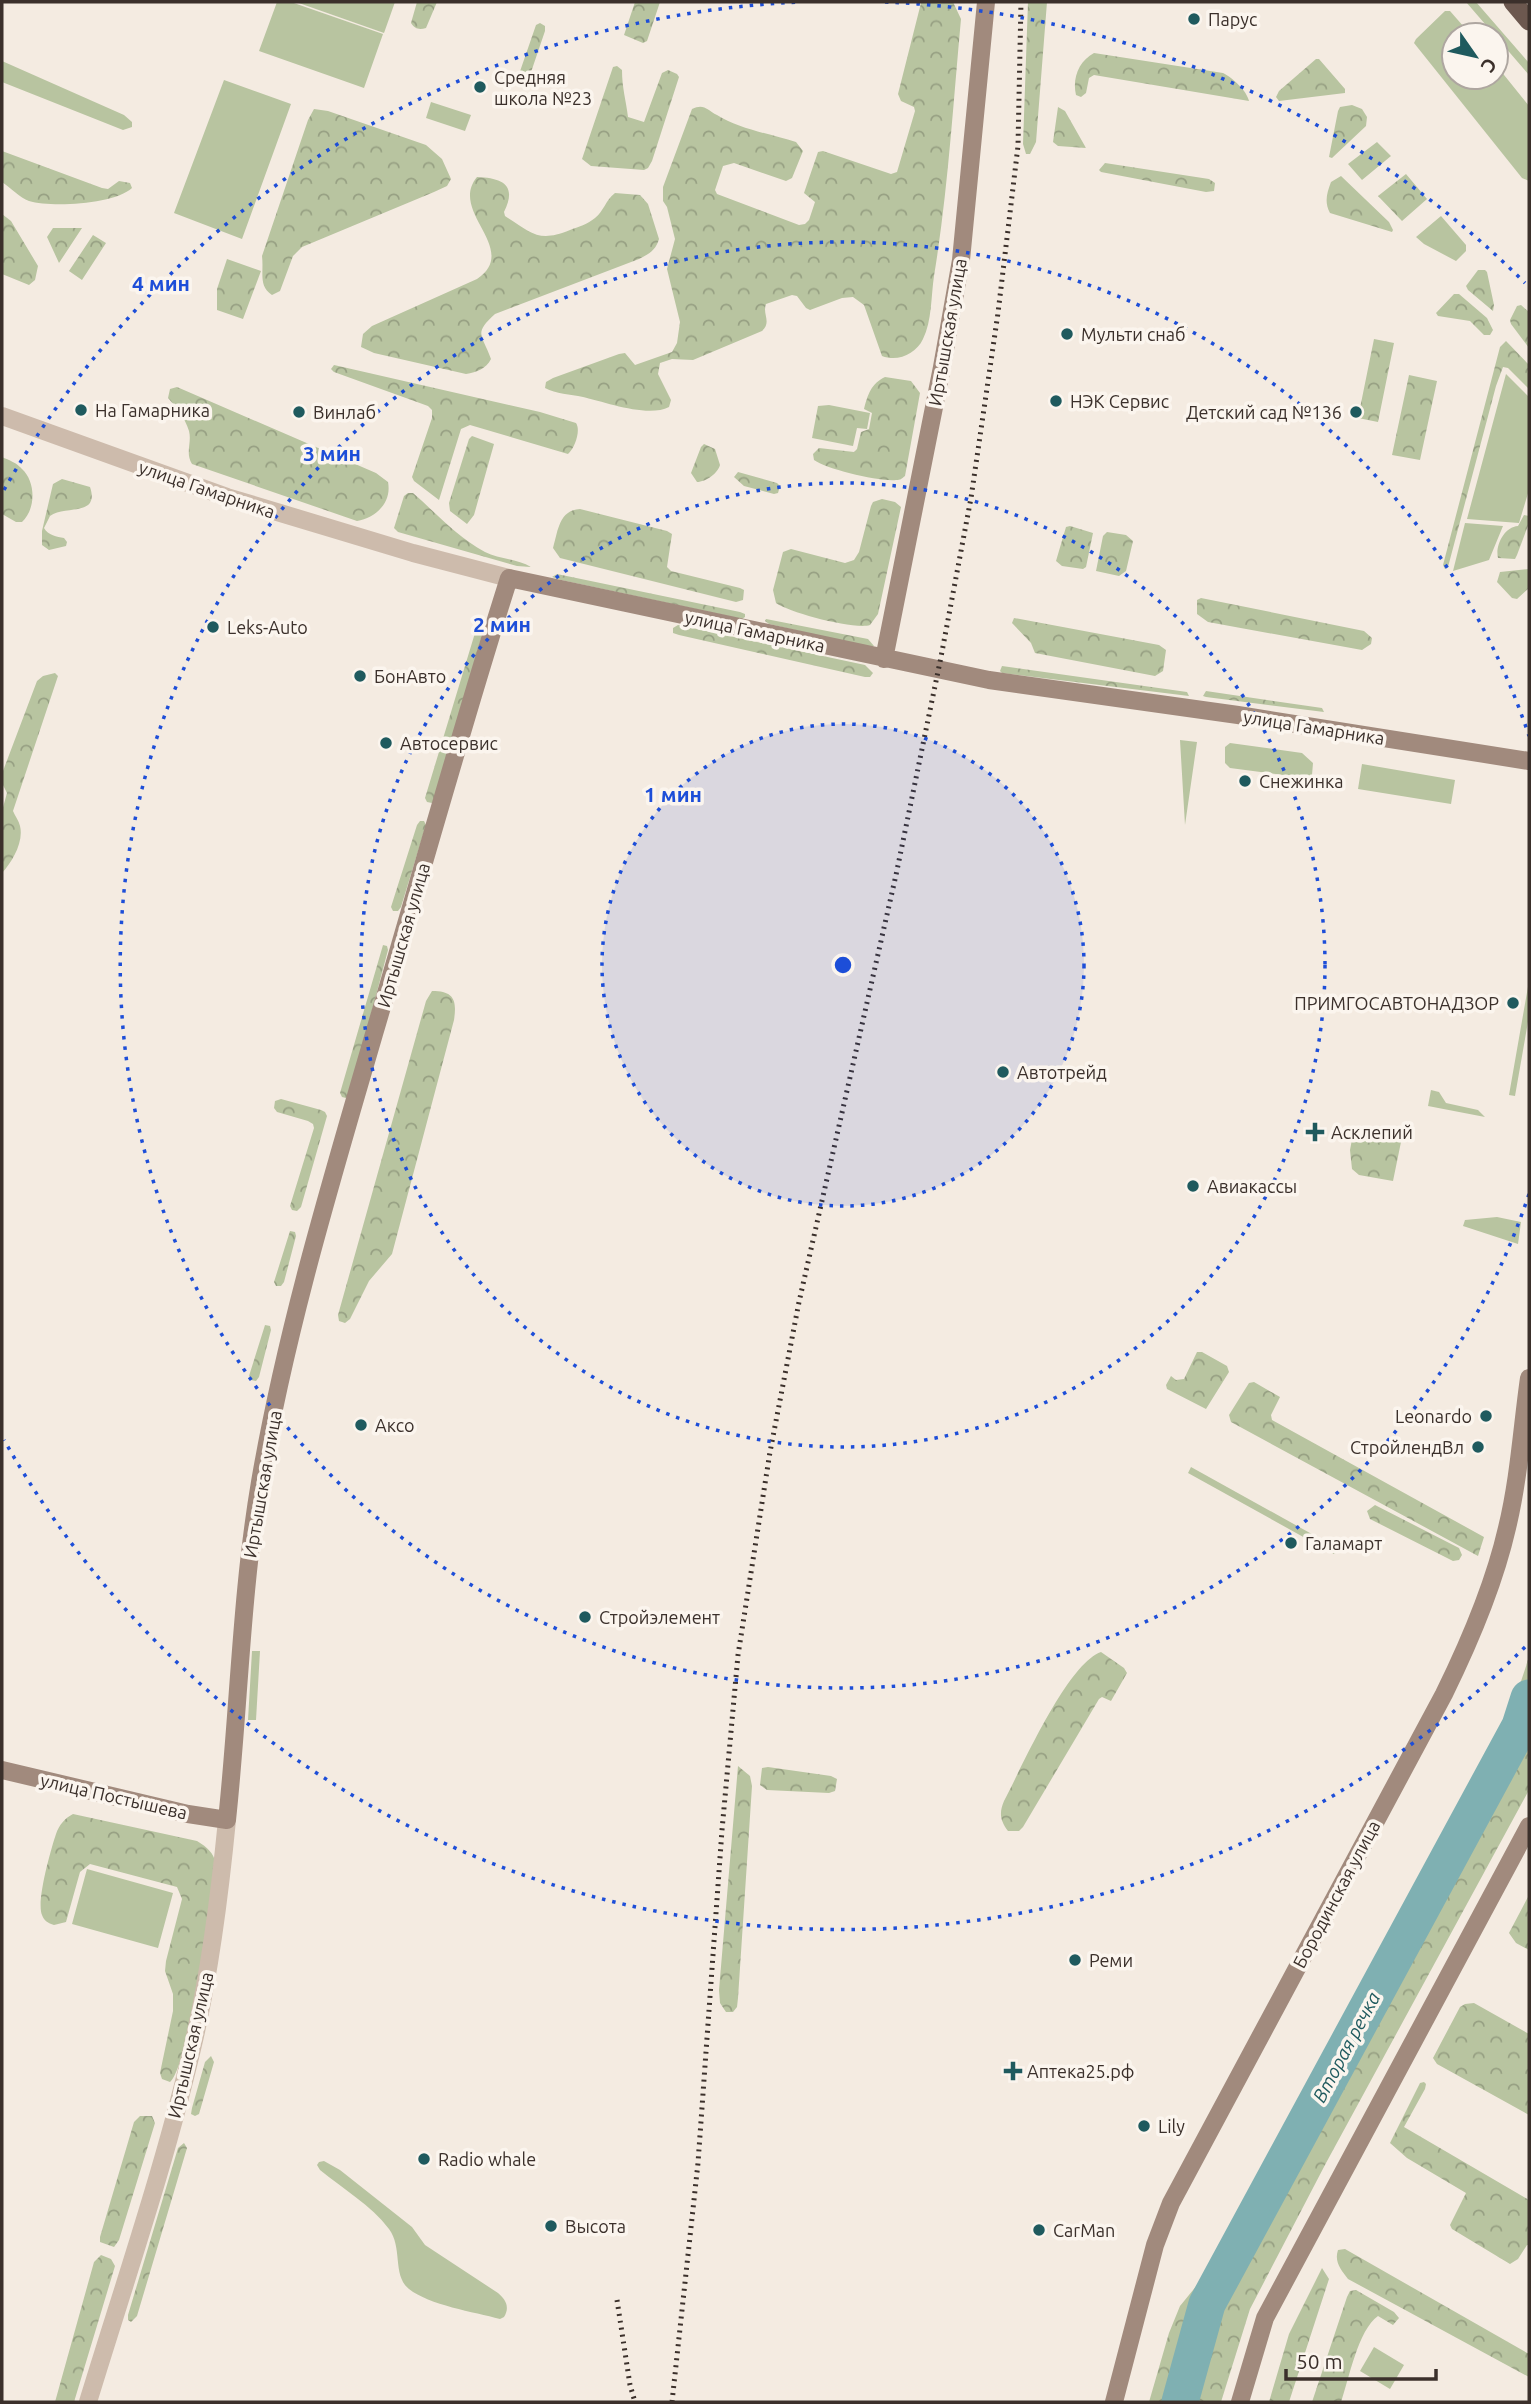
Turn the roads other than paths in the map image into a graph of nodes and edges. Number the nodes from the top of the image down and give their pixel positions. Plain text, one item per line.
1 (986, 2) edge
2 (1513, 2) edge
3 (1529, 21) edge
4 (2, 416) edge
5 (509, 579) junction
6 (884, 659) junction
7 (1529, 761) edge
8 (1529, 1378) edge
9 (2, 1770) edge
10 (227, 1821) junction
11 (1529, 1826) edge
12 (88, 2402) edge
13 (1114, 2402) edge
14 (1240, 2402) edge

1 - 6 main road, Иртышская улица
2 - 3 highway
4 - 5 street, улица Гамарника
5 - 6 main road, улица Гамарника
5 - 10 main road, Иртышская улица
6 - 7 main road, улица Гамарника
8 - 13 main road, Бородинская улица
9 - 10 main road, улица Постышева
10 - 12 street, Иртышская улица
11 - 14 main road

